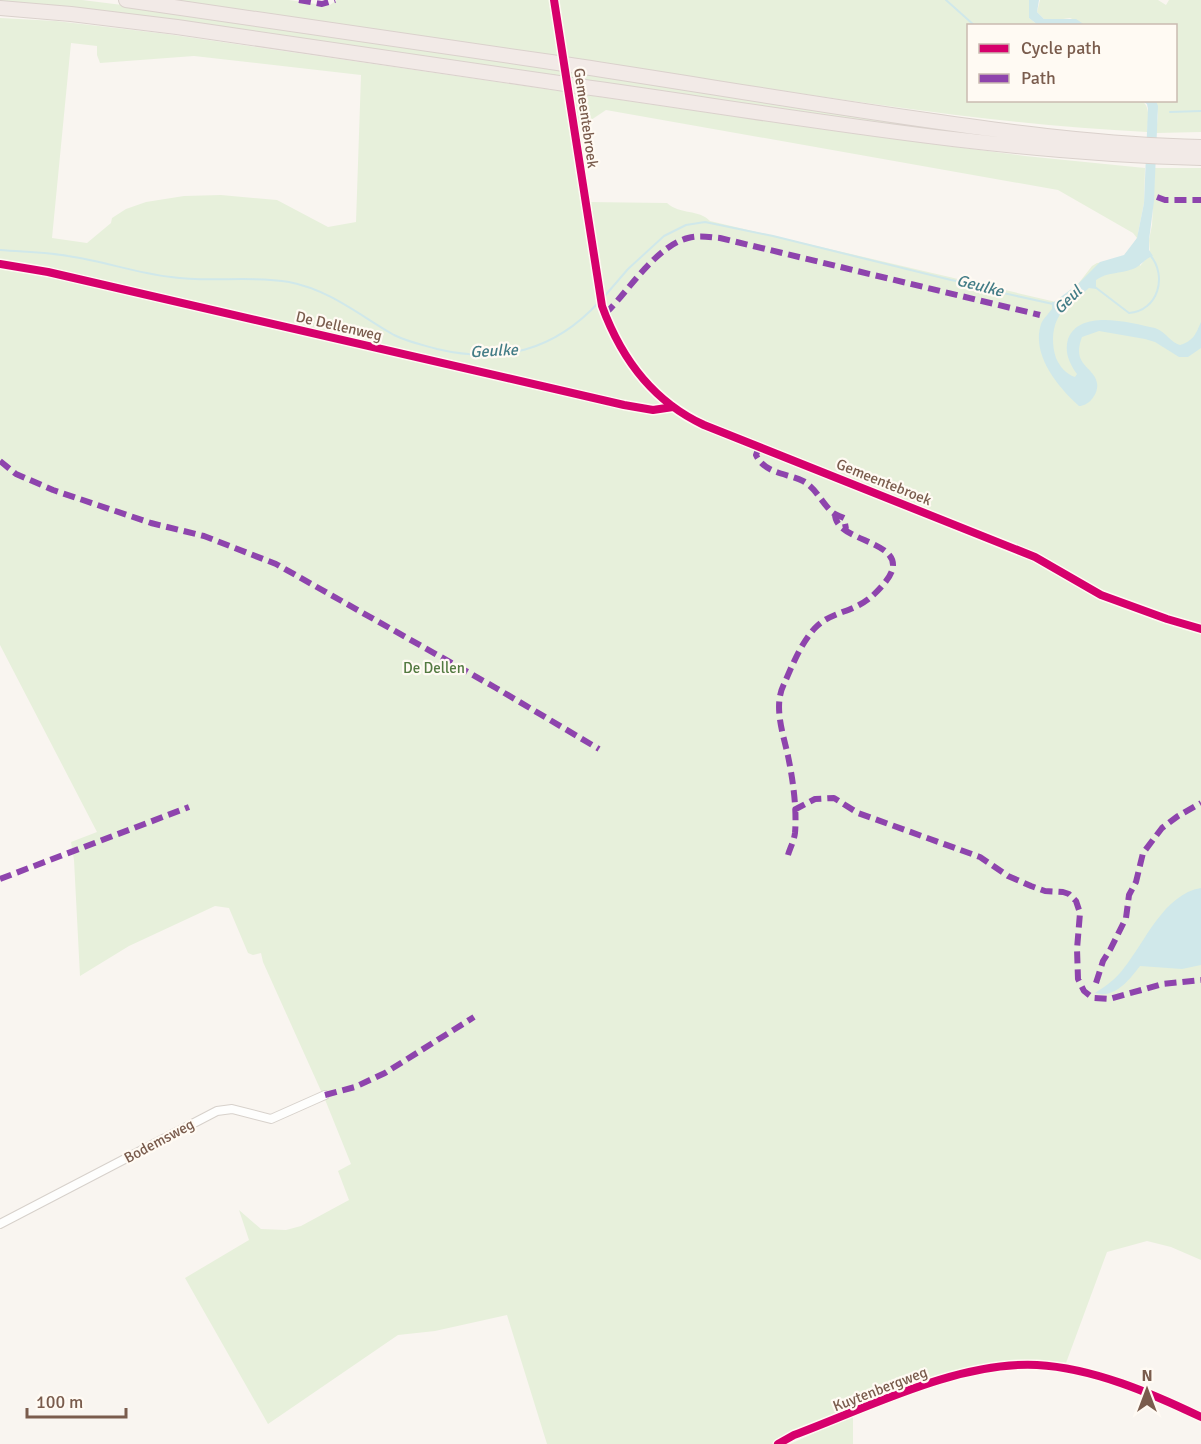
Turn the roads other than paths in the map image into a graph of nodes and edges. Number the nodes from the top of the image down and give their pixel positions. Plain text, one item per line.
1 (126, 0) edge
2 (554, 0) edge
3 (0, 8) edge
4 (1201, 145) edge
5 (1139, 150) junction
6 (1162, 151) junction
7 (1201, 158) edge
8 (0, 264) edge
9 (673, 407) junction
10 (1201, 629) edge
11 (325, 1095) dead end
12 (0, 1224) edge
13 (1201, 1417) edge
14 (778, 1444) edge

1 - 5 highway, bridge
2 - 9 street, Gemeentebroek
3 - 5 highway, bridge
4 - 6 highway
5 - 6 highway
6 - 7 highway
8 - 9 street, De Dellenweg
9 - 10 street, Gemeentebroek
11 - 12 street, Bodemsweg
13 - 14 street, Kuytenbergweg

